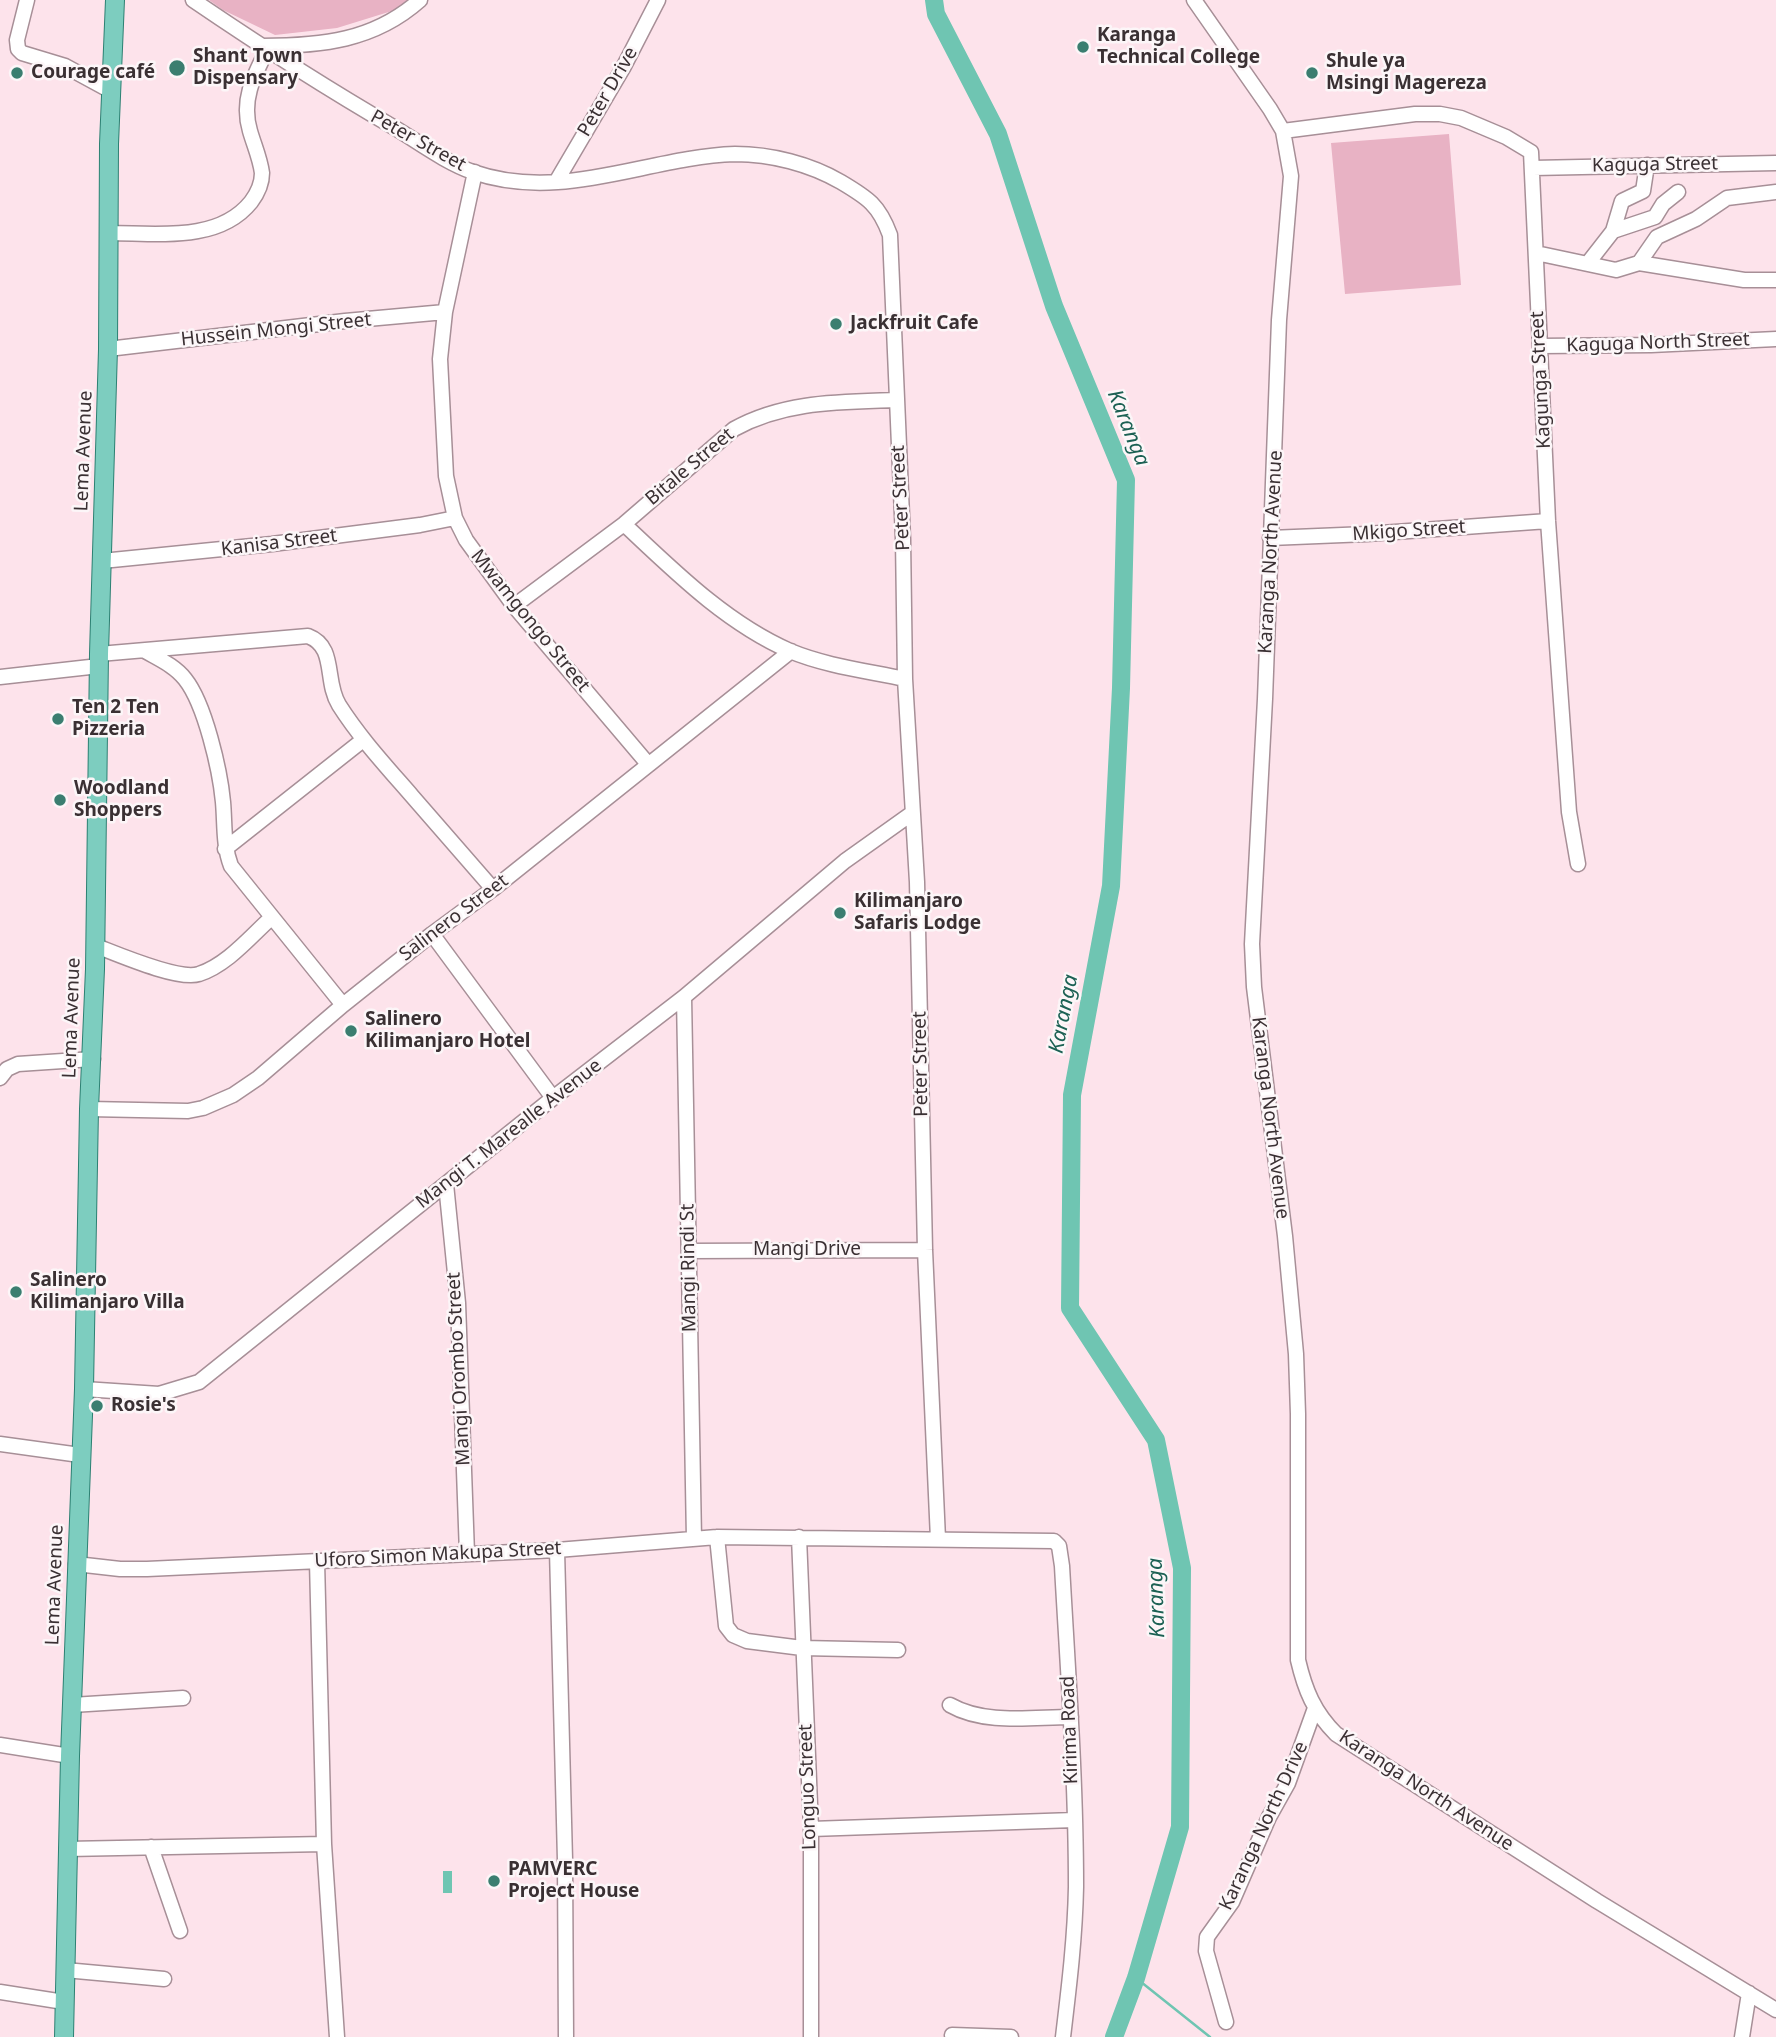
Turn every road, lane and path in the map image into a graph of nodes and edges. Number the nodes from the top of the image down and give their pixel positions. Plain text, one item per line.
1 (27, 0) edge
2 (115, 0) edge
3 (193, 0) edge
4 (420, 0) edge
5 (658, 0) edge
6 (1194, 0) edge
7 (264, 48) junction
8 (111, 91) junction
9 (1283, 131) junction
10 (1776, 163) edge
11 (1647, 164) junction
12 (1533, 168) junction
13 (475, 172) junction
14 (556, 183) junction
15 (1678, 191) dead end
16 (1776, 192) edge
17 (1613, 231) junction
18 (109, 233) junction
19 (1536, 253) junction
20 (1588, 263) junction
21 (1639, 263) junction
22 (1776, 279) edge
23 (444, 312) junction
24 (1776, 340) edge
25 (1540, 346) junction
26 (108, 349) junction
27 (896, 400) junction
28 (455, 518) junction
29 (1548, 521) junction
30 (624, 524) junction
31 (1270, 537) junction
32 (102, 561) junction
33 (514, 606) junction
34 (145, 651) junction
35 (791, 651) junction
36 (99, 660) junction
37 (0, 677) edge
38 (905, 679) junction
39 (363, 740) junction
40 (648, 764) junction
41 (911, 814) junction
42 (225, 849) junction
43 (1578, 864) dead end
44 (493, 888) junction
45 (271, 918) junction
46 (432, 934) junction
47 (96, 946) junction
48 (684, 997) junction
49 (343, 1004) junction
50 (93, 1059) junction
51 (0, 1078) edge
52 (553, 1098) junction
53 (89, 1109) junction
54 (446, 1184) junction
55 (926, 1250) junction
56 (689, 1251) junction
57 (84, 1389) junction
58 (0, 1444) edge
59 (80, 1455) junction
60 (717, 1537) junction
61 (799, 1537) junction
62 (694, 1539) junction
63 (938, 1539) junction
64 (557, 1550) junction
65 (467, 1554) junction
66 (317, 1561) junction
67 (76, 1564) junction
68 (802, 1648) junction
69 (898, 1650) dead end
70 (183, 1698) dead end
71 (72, 1705) junction
72 (950, 1705) dead end
73 (1315, 1708) junction
74 (1071, 1717) junction
75 (0, 1745) edge
76 (69, 1756) junction
77 (1074, 1820) junction
78 (811, 1829) junction
79 (324, 1844) junction
80 (151, 1847) junction
81 (67, 1849) junction
82 (180, 1931) dead end
83 (65, 1970) junction
84 (164, 1979) dead end
85 (0, 1992) edge
86 (1749, 1993) junction
87 (64, 2002) junction
88 (1776, 2010) edge
89 (1226, 2022) dead end
90 (952, 2035) edge
91 (64, 2037) edge
92 (337, 2037) edge
93 (566, 2037) edge
94 (811, 2037) edge
95 (1011, 2037) edge
96 (1063, 2037) edge
97 (1742, 2037) edge

1 - 8 street
2 - 8 main road, Lema Avenue
3 - 7 street, Peter Street
4 - 7 street
5 - 14 street, Peter Drive
6 - 9 street, Karanga North Avenue
7 - 13 street, Peter Street
7 - 18 street
8 - 18 main road, Lema Avenue
9 - 12 street
9 - 31 street, Karanga North Avenue
10 - 11 street, Kaguga Street
11 - 12 street, Kaguga Street
11 - 17 street
12 - 19 street, Kagunga Street
13 - 14 street, Peter Street
13 - 23 street, Mwamgongo Street
14 - 27 street, Peter Street
15 - 17 street
16 - 21 street
17 - 20 street
18 - 26 main road, Lema Avenue
19 - 20 street
19 - 25 street, Kagunga Street
20 - 21 street
21 - 22 street
23 - 26 street, Hussein Mongi Street
23 - 28 street, Mwamgongo Street
24 - 25 street, Kaguga North Street
25 - 29 street, Kagunga Street
26 - 32 main road, Lema Avenue
27 - 30 street, Bitale Street
27 - 38 street, Peter Street
28 - 32 street, Kanisa Street
28 - 33 street, Mwamgongo Street
29 - 31 street, Mkigo Street
29 - 43 street, Kagunga Street
30 - 33 street, Bitale Street
30 - 35 street
31 - 73 street, Karanga North Avenue
32 - 36 main road, Lema Avenue
33 - 40 street, Mwamgongo Street
34 - 36 street
34 - 39 street
34 - 42 street
35 - 38 street
35 - 40 street, Salinero Street
36 - 37 street
36 - 47 main road, Lema Avenue
38 - 41 street, Peter Street
39 - 42 street
39 - 44 street
40 - 44 street, Salinero Street
41 - 48 street, Mangi T. Marealle Avenue
41 - 55 street, Peter Street
42 - 45 street
44 - 46 street, Salinero Street
45 - 47 street
45 - 49 street
46 - 49 street, Salinero Street
46 - 52 street
47 - 50 main road, Lema Avenue
48 - 52 street, Mangi T. Marealle Avenue
48 - 56 street, Mangi Rindi St
49 - 53 street, Salinero Street
50 - 51 street
50 - 53 main road, Lema Avenue
52 - 54 street, Mangi T. Marealle Avenue
53 - 57 main road, Lema Avenue
54 - 57 street, Mangi T. Marealle Avenue
54 - 65 street, Mangi Orombo Street
55 - 56 street, Mangi Drive
55 - 63 street, Peter Street
56 - 62 street, Mangi Rindi St
57 - 59 main road, Lema Avenue
58 - 59 street
59 - 67 main road, Lema Avenue
60 - 61 street, Uforo Simon Makupa Street
60 - 62 street, Uforo Simon Makupa Street
60 - 68 street
61 - 63 street, Uforo Simon Makupa Street
61 - 68 street, Longuo Street
62 - 64 street, Uforo Simon Makupa Street
63 - 74 street, Kirima Road
64 - 65 street, Uforo Simon Makupa Street
64 - 93 street
65 - 66 street, Uforo Simon Makupa Street
66 - 67 street, Uforo Simon Makupa Street
66 - 79 street
67 - 71 main road, Lema Avenue
68 - 69 street
68 - 78 street, Longuo Street
70 - 71 street
71 - 76 main road, Lema Avenue
72 - 74 street
73 - 86 street, Karanga North Avenue
73 - 89 street, Karanga North Drive
74 - 77 street, Kirima Road
75 - 76 street
76 - 81 main road, Lema Avenue
77 - 78 street
77 - 96 street, Kirima Road
78 - 94 street, Longuo Street
79 - 80 street
79 - 92 street
80 - 81 street
80 - 82 street
81 - 83 main road, Lema Avenue
83 - 84 street
83 - 87 main road, Lema Avenue
85 - 87 street
86 - 88 street, Karanga North Avenue
86 - 97 street
87 - 91 main road, Lema Avenue
90 - 95 street

